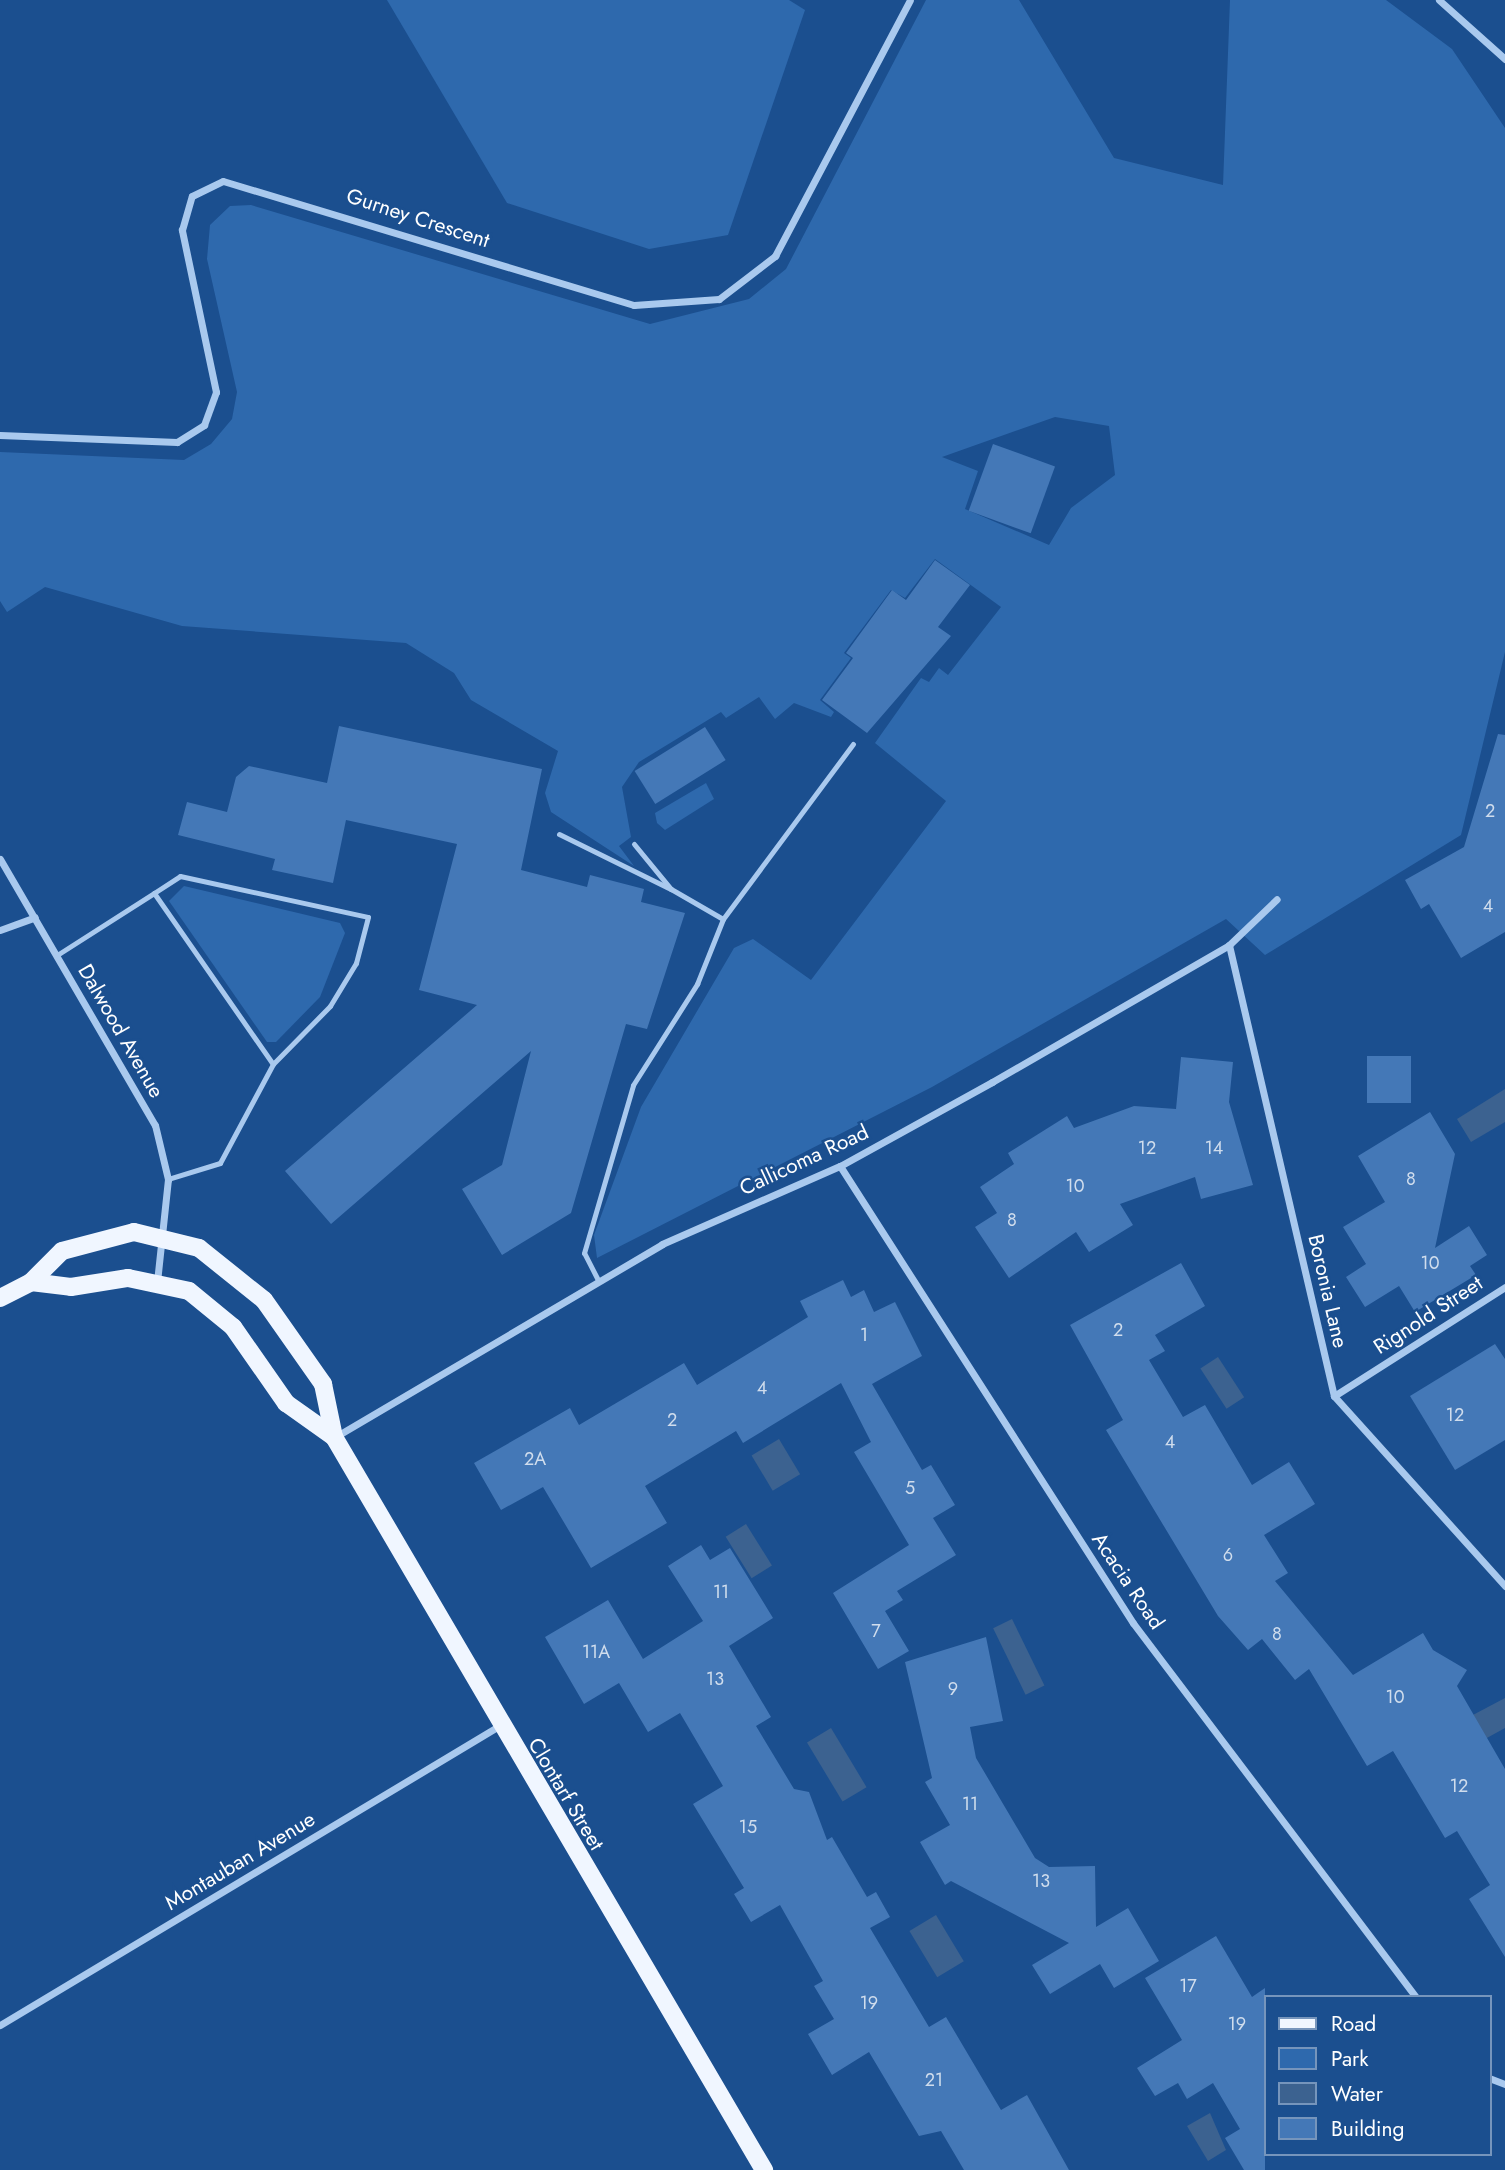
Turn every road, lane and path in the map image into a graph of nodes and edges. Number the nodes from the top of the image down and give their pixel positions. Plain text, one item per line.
1 (909, 0) edge
2 (1439, 0) edge
3 (1505, 59) edge
4 (0, 435) edge
5 (853, 744) dead end
6 (559, 834) dead end
7 (634, 844) dead end
8 (0, 859) edge
9 (671, 889) junction
10 (155, 893) junction
11 (1277, 899) dead end
12 (35, 917) junction
13 (723, 919) junction
14 (0, 929) edge
15 (1229, 946) junction
16 (57, 955) junction
17 (273, 1064) junction
18 (840, 1166) junction
19 (168, 1179) junction
20 (164, 1235) junction
21 (598, 1280) junction
22 (31, 1282) junction
23 (157, 1282) junction
24 (1505, 1287) edge
25 (0, 1298) edge
26 (1334, 1396) junction
27 (334, 1437) junction
28 (1505, 1586) edge
29 (499, 1726) junction
30 (1414, 1995) edge
31 (0, 2025) edge
32 (764, 2170) edge

1 - 4 street, Gurney Crescent
2 - 3 street
5 - 13 lane
6 - 9 lane
7 - 9 lane
8 - 12 street, Dalwood Avenue
9 - 13 lane
10 - 16 lane
10 - 17 lane
10 - 17 lane
11 - 15 street, Callicoma Road
12 - 14 street
12 - 16 street, Dalwood Avenue
13 - 21 lane
15 - 18 street, Callicoma Road
15 - 26 street, Boronia Lane
16 - 19 street, Dalwood Avenue
17 - 19 lane
18 - 21 street, Callicoma Road
18 - 30 street, Acacia Road
19 - 20 street, Dalwood Avenue
20 - 22 main road
20 - 23 street, Dalwood Avenue
20 - 27 main road, Clontarf Street
21 - 27 street, Callicoma Road
22 - 23 main road
22 - 25 main road
23 - 27 main road, Clontarf Street
24 - 26 street, Rignold Street
26 - 28 street, Boronia Lane
27 - 29 main road, Clontarf Street
29 - 31 street, Montauban Avenue
29 - 32 main road, Clontarf Street

